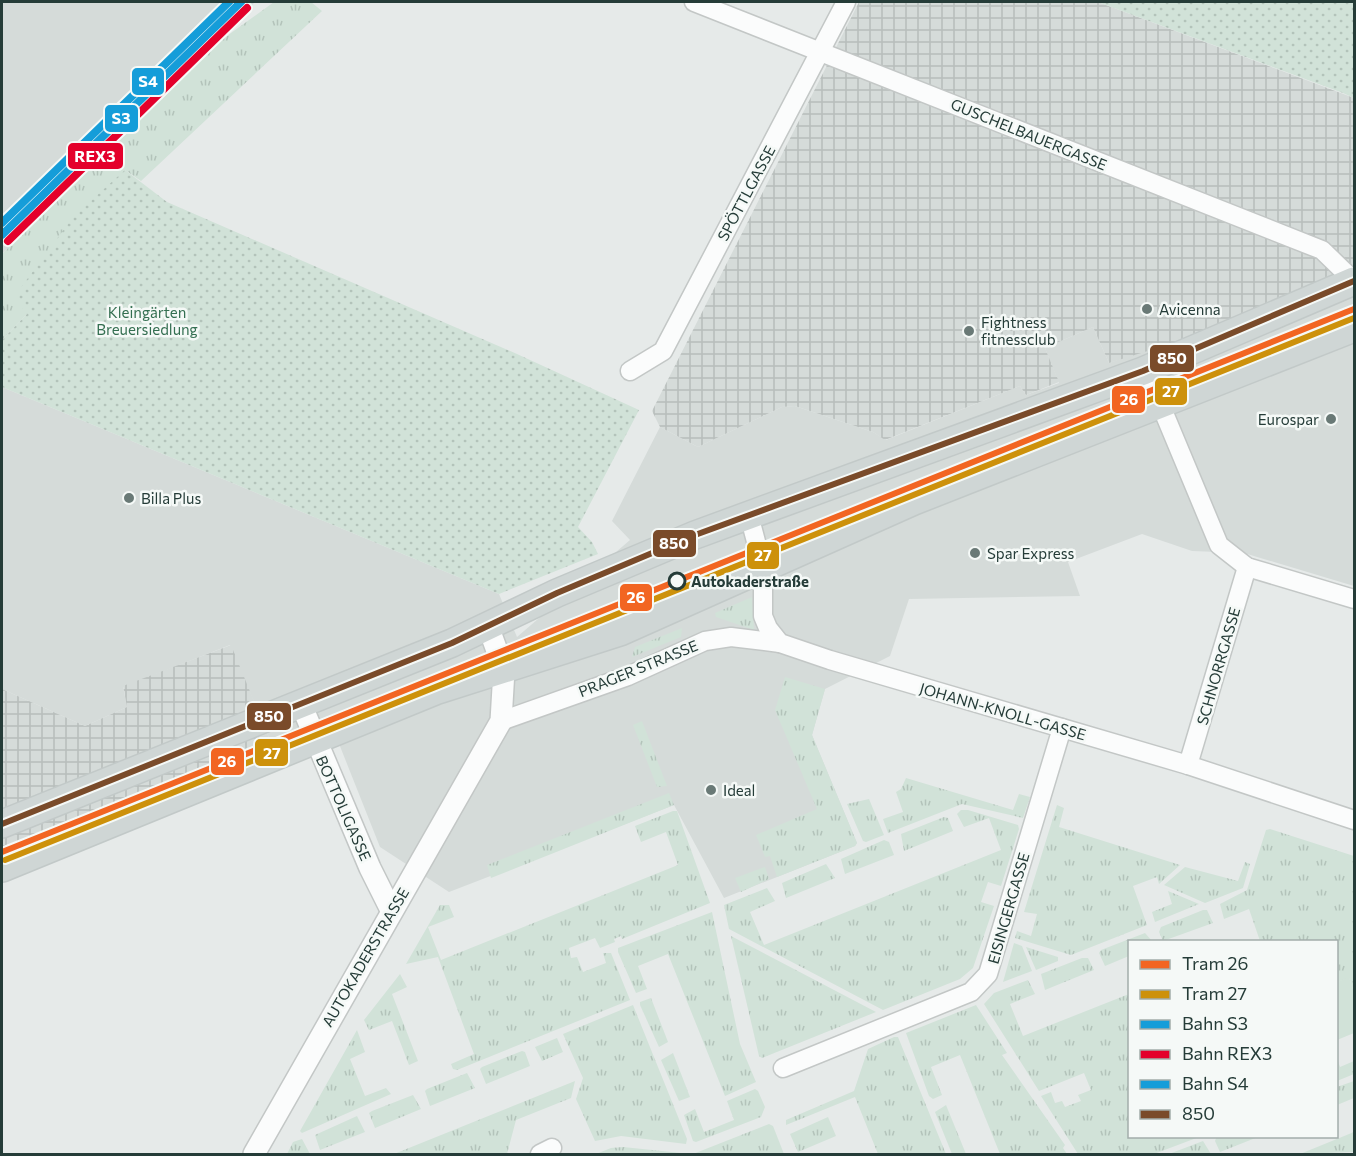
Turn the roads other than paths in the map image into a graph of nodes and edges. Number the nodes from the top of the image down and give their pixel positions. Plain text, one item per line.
1 (694, 2) edge
2 (846, 2) edge
3 (822, 52) junction
4 (1354, 281) edge
5 (1354, 328) edge
6 (1143, 370) junction
7 (630, 371) dead end
8 (1161, 406) junction
9 (749, 515) junction
10 (1247, 567) junction
11 (763, 568) junction
12 (1354, 599) edge
13 (488, 626) junction
14 (780, 643) junction
15 (504, 670) junction
16 (501, 721) junction
17 (308, 723) junction
18 (1062, 728) junction
19 (1188, 765) junction
20 (1354, 819) edge
21 (2, 824) edge
22 (2, 868) edge
23 (392, 910) junction
24 (783, 1068) dead end
25 (254, 1155) edge

1 - 3 street, GUSCHELBAUERGASSE
2 - 3 street, SPÖTTLGASSE
3 - 4 street, GUSCHELBAUERGASSE
3 - 7 street, SPÖTTLGASSE
4 - 6 main road
5 - 8 main road
6 - 8 street
6 - 9 main road
8 - 10 street
8 - 11 main road
9 - 11 street
9 - 13 main road
10 - 12 street
10 - 19 street, SCHNORRGASSE
11 - 14 street
11 - 15 main road
13 - 15 street, AUTOKADERSTRASSE
13 - 17 main road
14 - 16 street, PRAGER STRASSE
14 - 18 street, JOHANN-KNOLL-GASSE
15 - 16 street, AUTOKADERSTRASSE
15 - 17 main road
16 - 23 street, AUTOKADERSTRASSE
17 - 21 main road
17 - 22 main road
17 - 23 street, BOTTOLIGASSE
18 - 19 street, JOHANN-KNOLL-GASSE
18 - 24 street, EISINGERGASSE
19 - 20 street, JOHANN-KNOLL-GASSE
23 - 25 street, AUTOKADERSTRASSE

